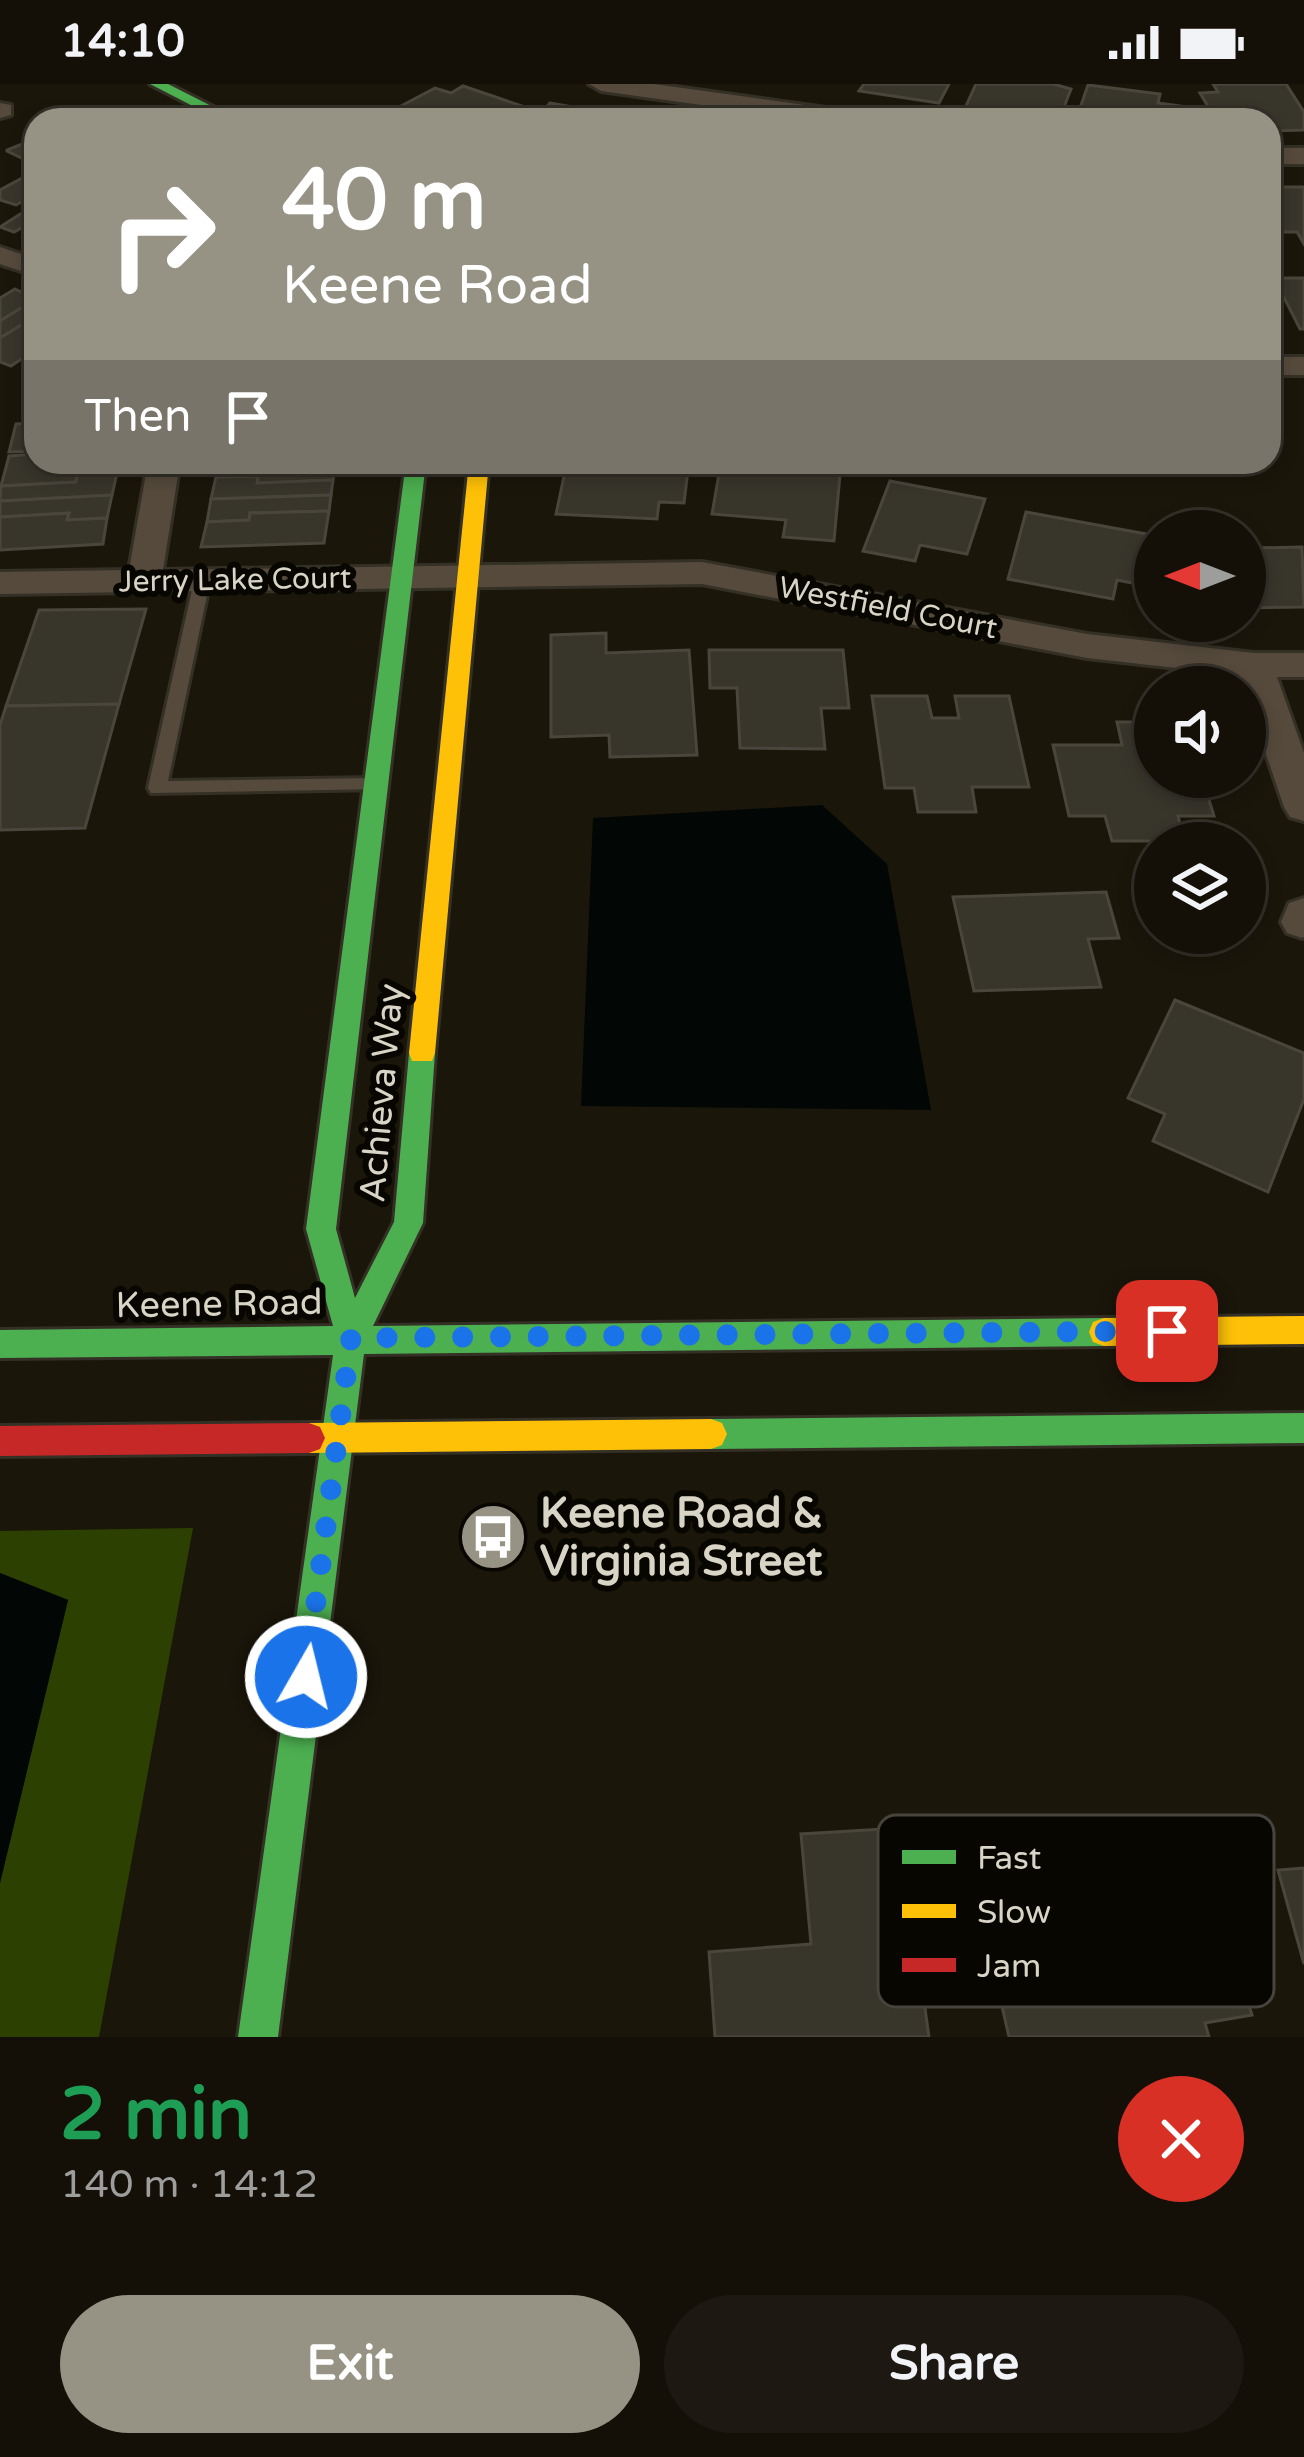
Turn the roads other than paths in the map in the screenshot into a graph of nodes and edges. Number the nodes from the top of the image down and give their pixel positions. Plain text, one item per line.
1 (157, 84) edge
2 (602, 84) edge
3 (207, 108) edge
4 (694, 108) edge
5 (162, 474) edge
6 (415, 474) edge
7 (478, 474) edge
8 (470, 575) junction
9 (406, 577) junction
10 (202, 581) junction
11 (144, 582) junction
12 (0, 583) edge
13 (1254, 665) junction
14 (1304, 665) edge
15 (379, 784) junction
16 (1304, 807) edge
17 (1304, 1330) edge
18 (351, 1338) junction
19 (0, 1344) edge
20 (1304, 1428) edge
21 (339, 1435) junction
22 (0, 1441) edge
23 (258, 2037) edge

1 - 3 street
2 - 4 street
5 - 11 street
6 - 9 street, Achieva Way
7 - 8 street, Achieva Way
8 - 9 street, Jerry Lake Court
8 - 13 street, Westfield Court
8 - 18 street, Achieva Way
9 - 10 street, Jerry Lake Court
9 - 15 street, Achieva Way
10 - 11 street, Jerry Lake Court
10 - 15 lane
11 - 12 street, Jerry Lake Court
13 - 14 street, Westfield Court
13 - 16 street
15 - 18 street, Achieva Way
17 - 18 street, Keene Road
18 - 19 street, Keene Road
18 - 21 street
20 - 21 street
21 - 22 street
21 - 23 street

